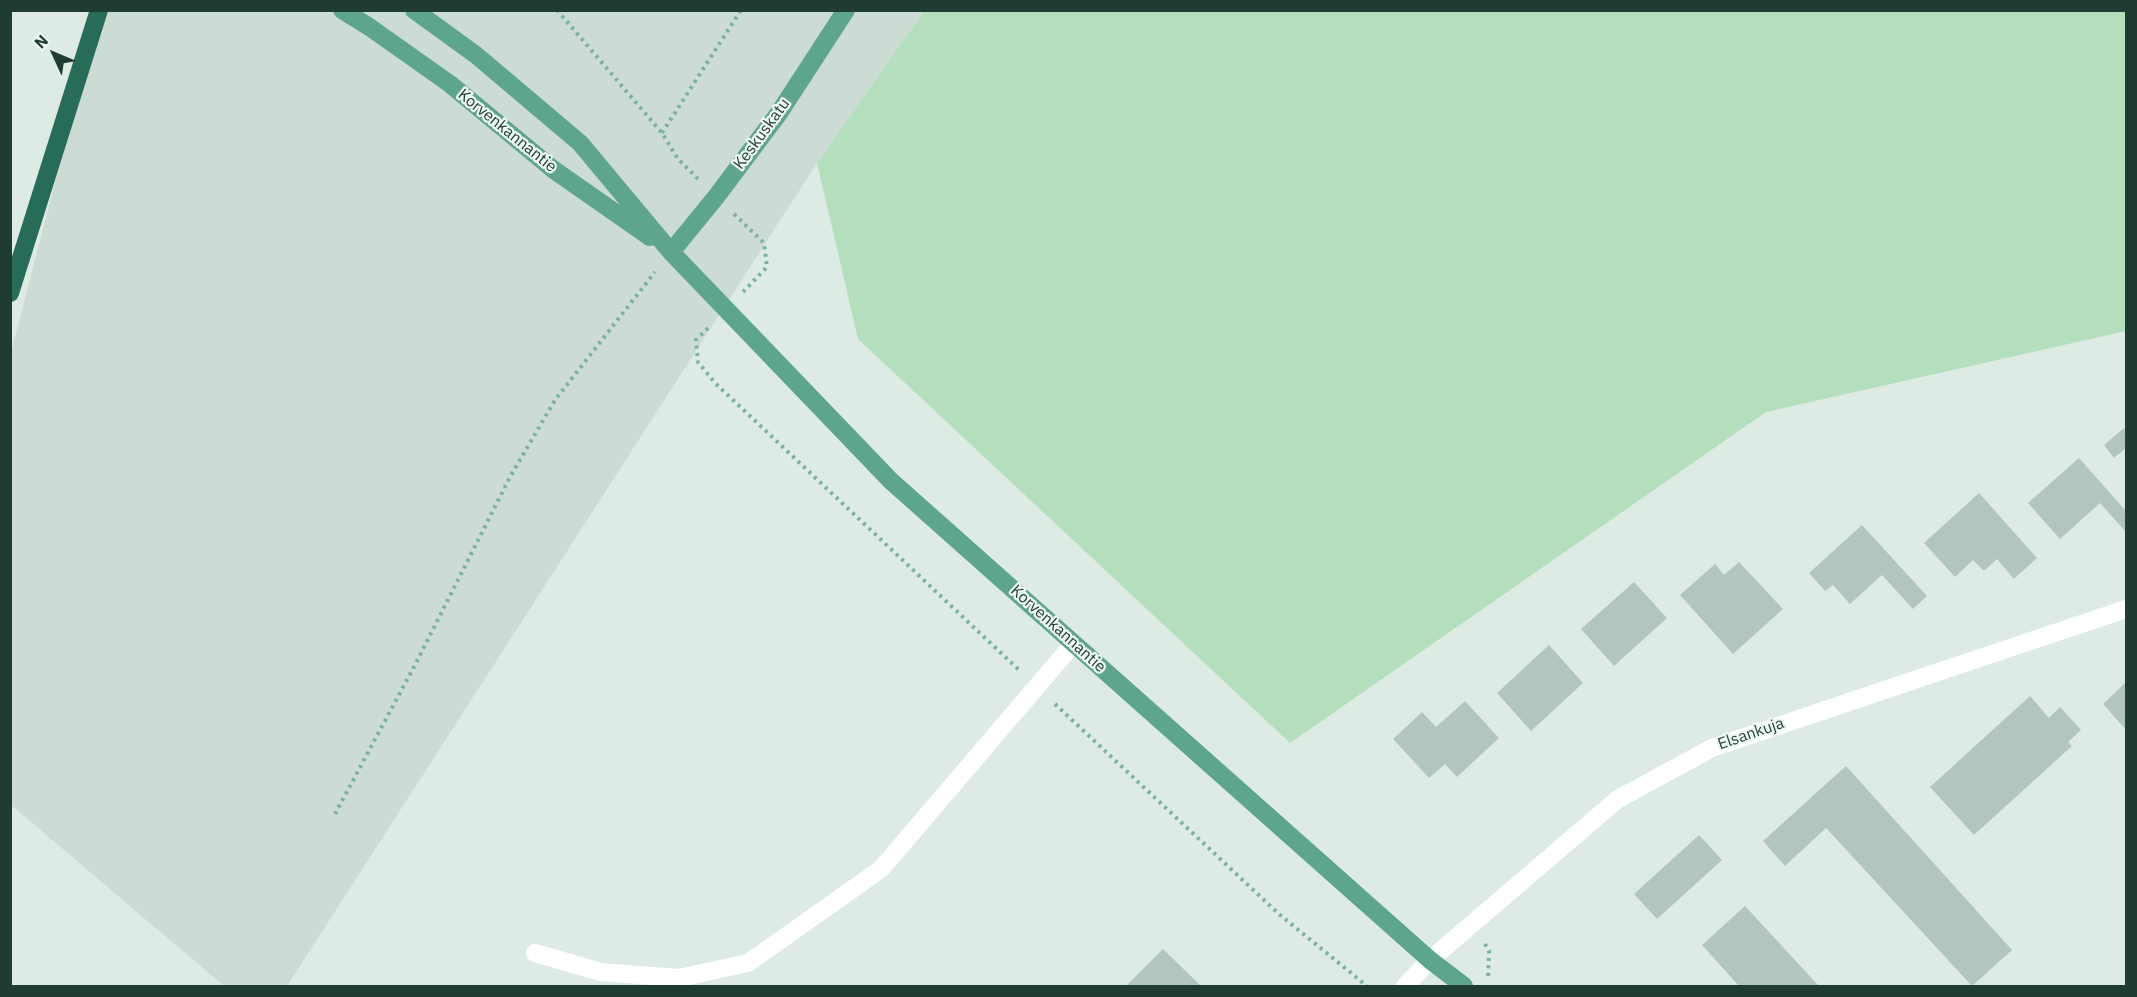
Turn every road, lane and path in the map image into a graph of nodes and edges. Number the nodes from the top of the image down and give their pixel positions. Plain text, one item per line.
1 (99, 10) edge
2 (342, 10) edge
3 (414, 10) edge
4 (741, 10) edge
5 (846, 10) edge
6 (662, 133) dead end
7 (671, 252) junction
8 (10, 293) edge
9 (2127, 609) edge
10 (1074, 643) junction
11 (335, 814) dead end
12 (1473, 923) junction
13 (535, 953) dead end
14 (1430, 960) junction
15 (1487, 985) edge
16 (1405, 987) edge
17 (1464, 987) edge

1 - 8 highway
2 - 7 main road, Korvenkannantie
3 - 7 main road, Korvenkannantie
4 - 6 path
5 - 7 main road, Keskuskatu
7 - 10 main road, Korvenkannantie
7 - 11 path
9 - 12 street, Elsankuja
10 - 13 street
10 - 14 main road, Korvenkannantie
12 - 14 street, Elsankuja
12 - 15 path
14 - 16 street, Elsankuja
14 - 17 main road, Korvenkannantie

